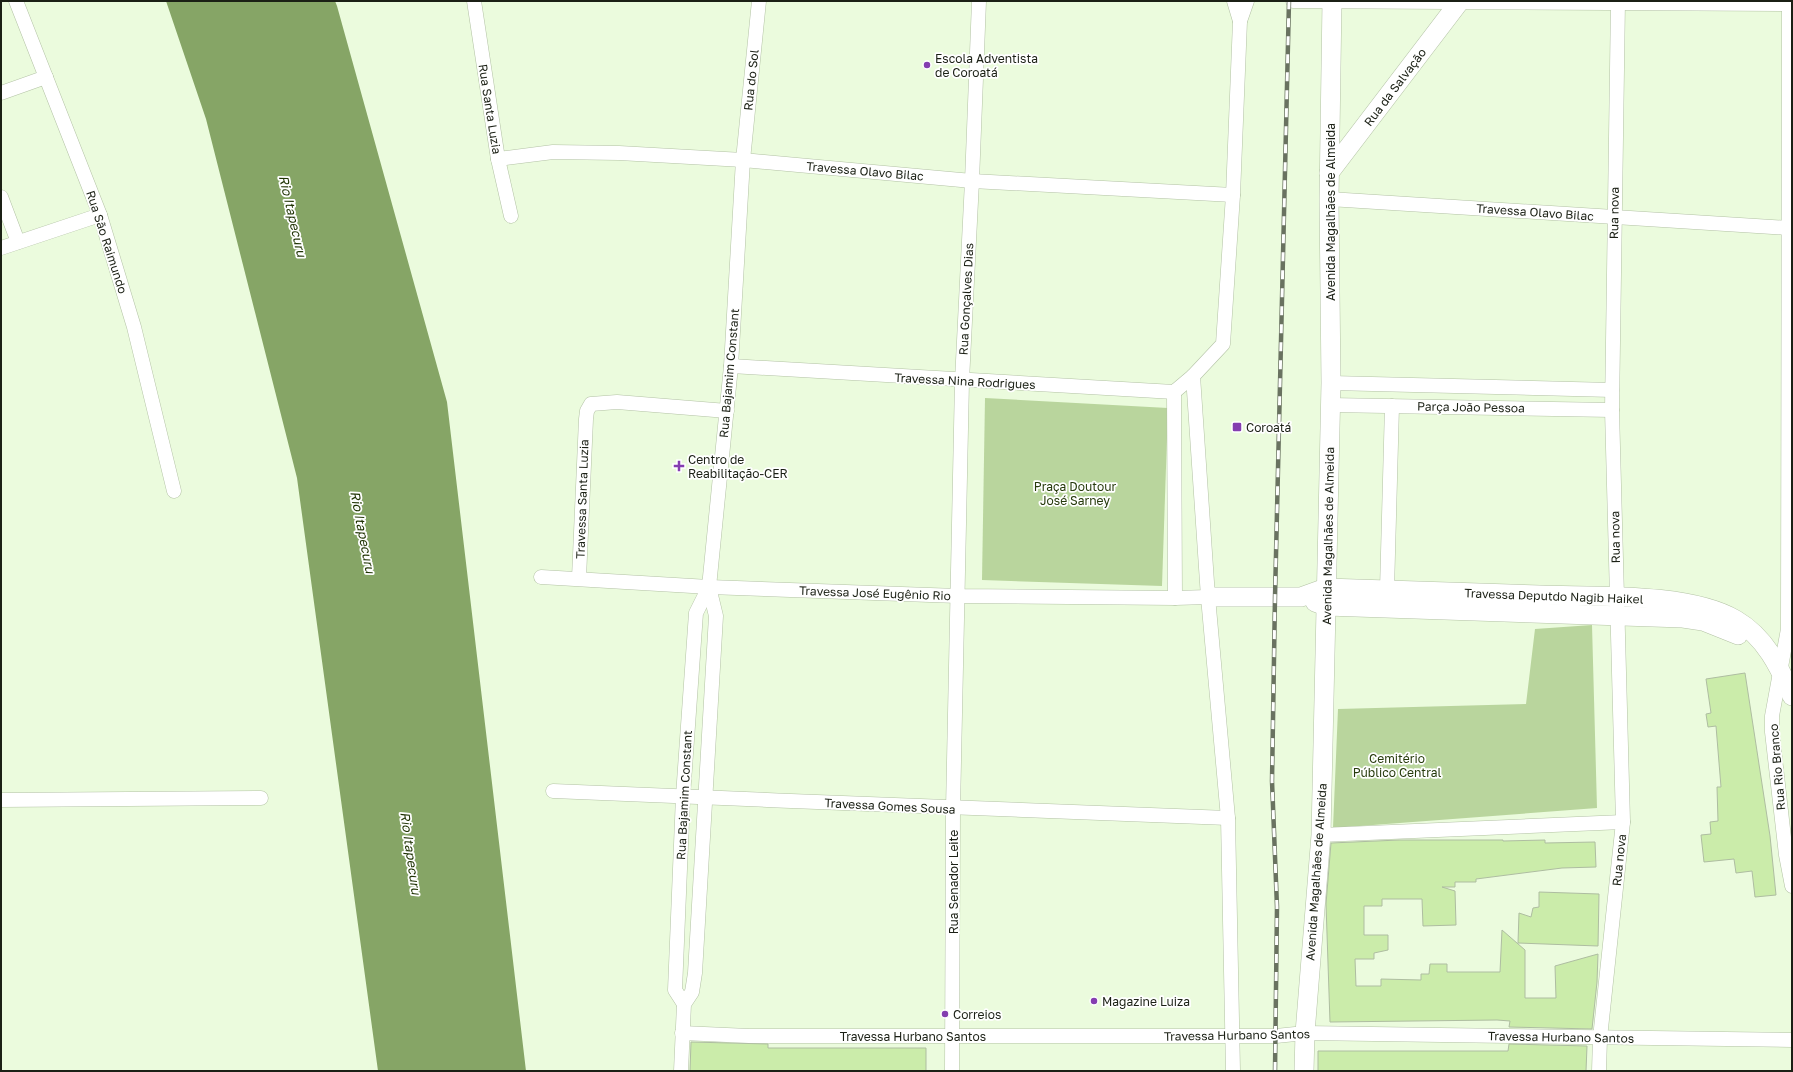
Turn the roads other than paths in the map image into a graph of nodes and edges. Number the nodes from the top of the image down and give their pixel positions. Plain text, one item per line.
1 (16, 1) edge
2 (474, 1) edge
3 (759, 1) edge
4 (979, 1) edge
5 (1234, 1) edge
6 (1247, 1) edge
7 (1293, 1) edge
8 (1332, 2) edge
9 (1460, 2) edge
10 (1618, 2) edge
11 (1789, 2) edge
12 (1240, 21) junction
13 (46, 77) junction
14 (1, 93) edge
15 (498, 159) junction
16 (743, 160) junction
17 (1329, 173) junction
18 (972, 181) junction
19 (1233, 195) junction
20 (1, 197) edge
21 (1329, 199) junction
22 (100, 215) junction
23 (511, 216) dead end
24 (1614, 217) junction
25 (1789, 228) junction
26 (18, 242) junction
27 (1, 248) edge
28 (731, 366) junction
29 (1193, 376) junction
30 (962, 381) junction
31 (1331, 383) junction
32 (1612, 390) junction
33 (1174, 392) junction
34 (1330, 405) junction
35 (1392, 406) junction
36 (1612, 410) junction
37 (727, 411) junction
38 (174, 491) dead end
39 (541, 577) dead end
40 (579, 578) junction
41 (709, 587) junction
42 (1387, 590) junction
43 (958, 596) junction
44 (1208, 597) junction
45 (1326, 597) junction
46 (1174, 598) junction
47 (1617, 606) junction
48 (1779, 676) junction
49 (1792, 696) edge
50 (1792, 700) edge
51 (553, 792) dead end
52 (683, 796) junction
53 (705, 797) junction
54 (261, 798) dead end
55 (1, 800) edge
56 (953, 809) junction
57 (1228, 818) junction
58 (1623, 822) junction
59 (1321, 835) junction
60 (1792, 886) edge
61 (684, 1004) junction
62 (682, 1033) junction
63 (1305, 1033) junction
64 (953, 1036) junction
65 (1233, 1036) junction
66 (1600, 1038) junction
67 (1792, 1040) edge
68 (681, 1071) edge
69 (952, 1071) edge
70 (1233, 1071) edge
71 (1304, 1071) edge
72 (1599, 1071) edge

1 - 13 street, Rua São Raimundo
2 - 15 street, Rua Santa Luzia
3 - 16 street, Rua do Sol
4 - 18 street, Rua Gonçalves Dias
5 - 12 street
6 - 12 street
7 - 8 street
8 - 9 street
8 - 17 street, Avenida Magalhães de Almeida
9 - 10 street
9 - 17 street, Rua da Salvação
10 - 11 street
10 - 24 street, Rua nova
11 - 25 street, Rua Rio Branco
12 - 19 street
13 - 14 street
13 - 22 street, Rua São Raimundo
15 - 16 street, Travessa Olavo Bilac
15 - 23 street, Rua Santa Luzia
16 - 18 street, Travessa Olavo Bilac
16 - 28 street, Rua Bajamim Constant
17 - 21 street, Avenida Magalhães de Almeida
18 - 19 street, Travessa Olavo Bilac
18 - 30 street, Rua Gonçalves Dias
19 - 29 street
20 - 26 street
21 - 24 street, Travessa Olavo Bilac
21 - 31 street, Avenida Magalhães de Almeida
22 - 26 street
22 - 38 street, Rua São Raimundo
24 - 25 street, Travessa Olavo Bilac
24 - 32 street, Rua nova
25 - 48 street, Rua Rio Branco
26 - 27 street
28 - 30 street, Travessa Nina Rodrigues
28 - 37 street, Rua Bajamim Constant
29 - 33 street
29 - 44 street
30 - 33 street, Travessa Nina Rodrigues
30 - 43 street, Rua Gonçalves Dias
31 - 32 street, Parça João Pessoa
31 - 34 street, Avenida Magalhães de Almeida
32 - 36 street, Rua nova
33 - 46 street
34 - 35 street, Parça João Pessoa
34 - 45 street, Avenida Magalhães de Almeida
35 - 36 street, Parça João Pessoa
35 - 42 street
36 - 47 street, Rua nova
37 - 40 street, Travessa Santa Luzia
37 - 41 street, Rua Bajamim Constant
39 - 40 street, Travessa José Eugênio Rio
40 - 41 street, Travessa José Eugênio Rio
41 - 43 street, Travessa José Eugênio Rio
41 - 52 street, Rua Bajamim Constant
41 - 53 street, Rua Bajamim Constant
42 - 45 street, Travessa Deputdo Nagib Haikel
42 - 47 street, Travessa Deputdo Nagib Haikel
43 - 46 street, Travessa José Eugênio Rio
43 - 56 street, Rua Senador Leite
44 - 45 street, Travessa Deputdo Nagib Haikel
44 - 46 street, Travessa José Eugênio Rio
44 - 57 street
45 - 47 street, Travessa Deputdo Nagib Haikel
45 - 59 street, Avenida Magalhães de Almeida
47 - 48 street, Travessa Deputdo Nagib Haikel
47 - 58 street, Rua nova
48 - 49 street
48 - 50 street
48 - 60 street, Rua Rio Branco
51 - 52 street, Travessa Gomes Sousa
52 - 53 street, Travessa Gomes Sousa
52 - 61 street, Rua Bajamim Constant
53 - 56 street, Travessa Gomes Sousa
53 - 61 street, Rua Bajamim Constant
54 - 55 street
56 - 57 street, Travessa Gomes Sousa
56 - 64 street, Rua Senador Leite
57 - 65 street
58 - 59 street
58 - 66 street, Rua nova
59 - 63 street, Avenida Magalhães de Almeida
61 - 62 street, Rua Bajamim Constant
62 - 64 street, Travessa Hurbano Santos
62 - 68 street, Rua Bajamim Constant
63 - 65 street, Travessa Hurbano Santos
63 - 66 street, Travessa Hurbano Santos
63 - 71 street, Avenida Magalhães de Almeida
64 - 65 street, Travessa Hurbano Santos
64 - 69 street, Rua Senador Leite
65 - 70 street
66 - 67 street, Travessa Hurbano Santos
66 - 72 street, Rua nova

